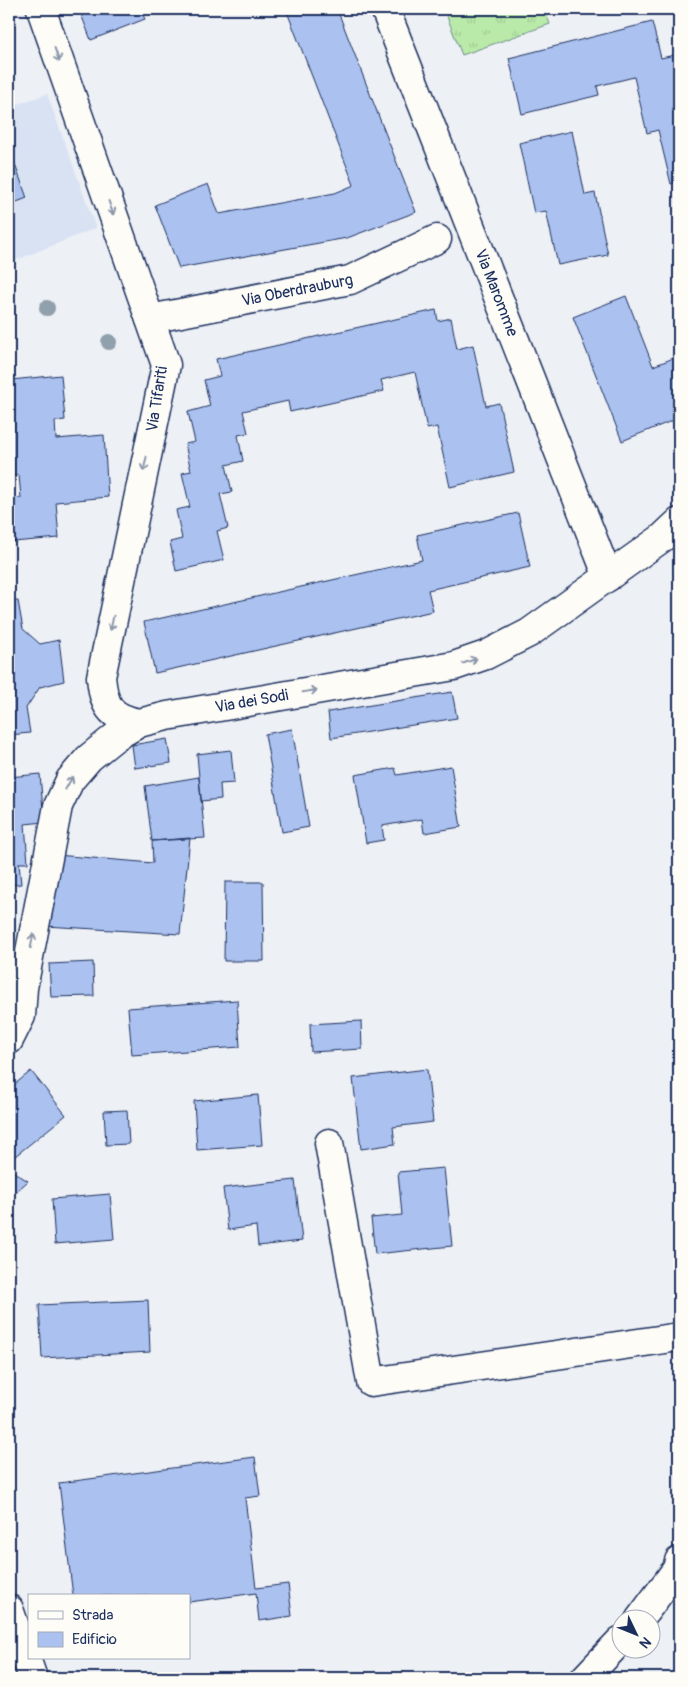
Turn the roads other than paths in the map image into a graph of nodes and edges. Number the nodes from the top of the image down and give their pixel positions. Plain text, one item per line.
1 (41, 9) edge
2 (385, 9) edge
3 (437, 239) dead end
4 (150, 319) junction
5 (679, 522) edge
6 (608, 577) junction
7 (139, 724) junction
8 (16, 980) edge
9 (9, 1040) edge
10 (329, 1143) dead end
11 (679, 1337) edge
12 (679, 1561) edge
13 (9, 1609) edge
14 (646, 1610) edge
15 (610, 1651) edge
16 (33, 1678) edge
17 (584, 1678) edge

1 -> 4 street, Via Tifariti
2 - 6 street, Via Maromme
3 - 4 street, Via Oberdrauburg
4 -> 7 street, Via Tifariti
5 - 6 street, Via dei Sodi
7 -> 6 street, Via dei Sodi
8 -> 7 street, Via dei Sodi
8 - 9 street, Via dei Sodi
10 - 11 street
12 - 14 street
13 - 16 street
15 - 17 street

